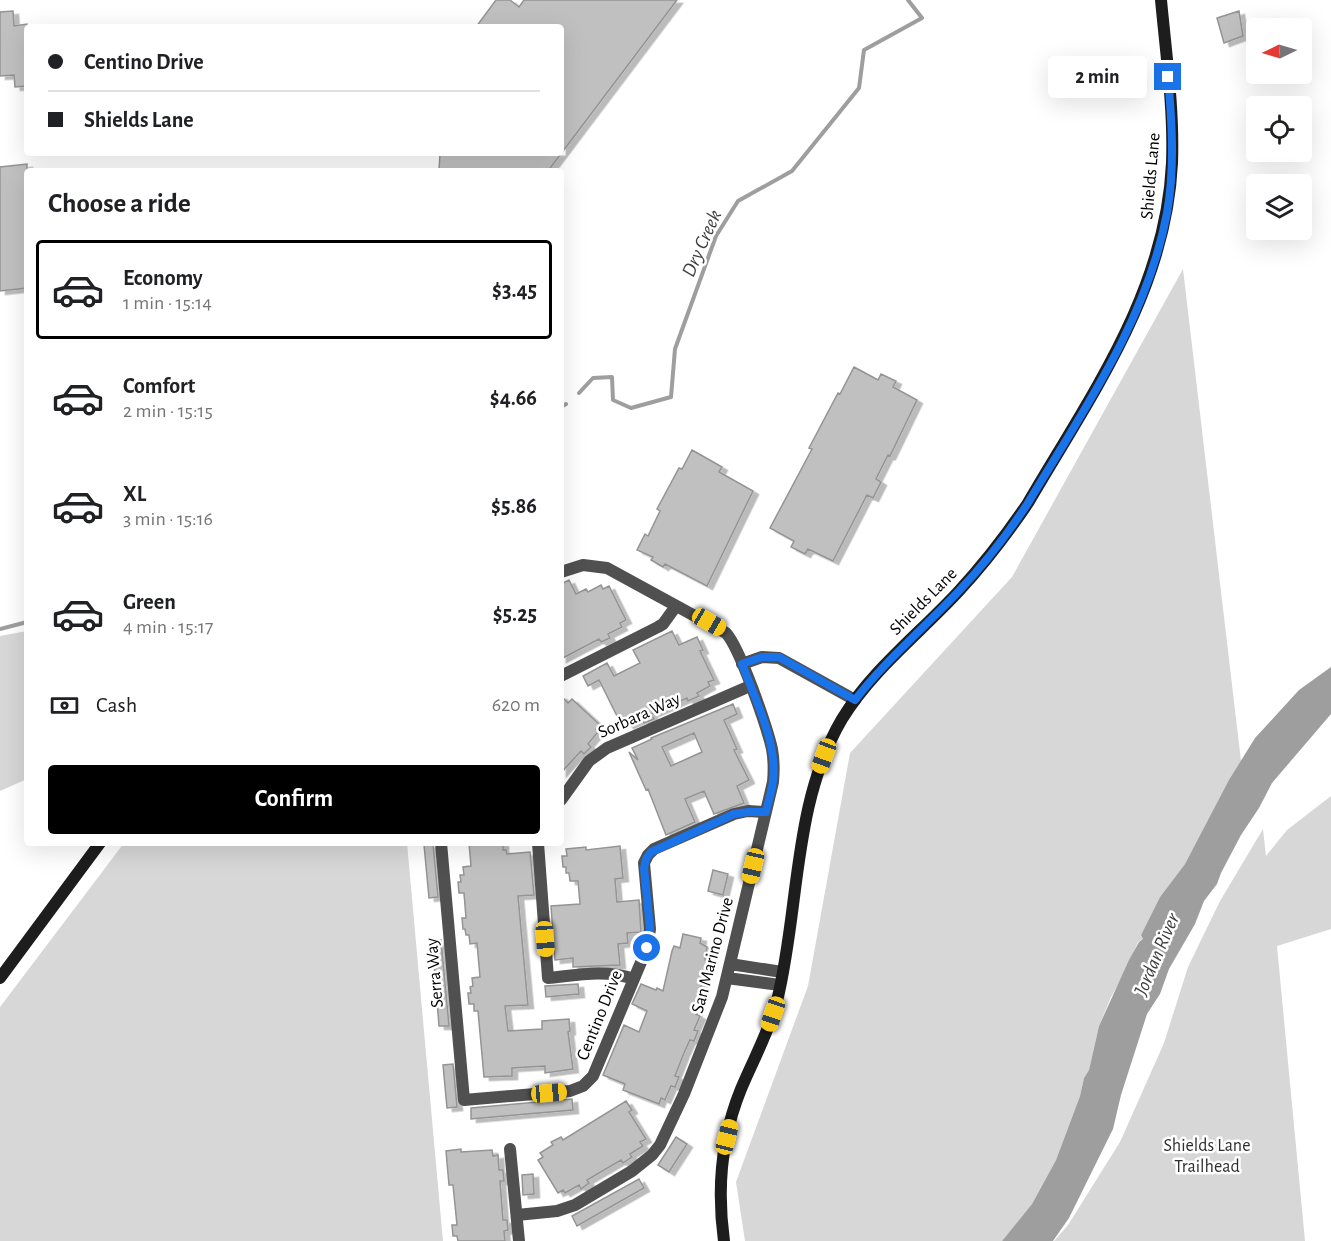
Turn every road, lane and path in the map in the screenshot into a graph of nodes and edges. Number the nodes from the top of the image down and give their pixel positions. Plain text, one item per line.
1 (1161, 0) edge
2 (564, 571) edge
3 (676, 606) junction
4 (742, 664) junction
5 (564, 674) edge
6 (750, 686) junction
7 (855, 700) junction
8 (564, 796) edge
9 (766, 812) junction
10 (98, 846) edge
11 (441, 846) edge
12 (538, 846) edge
13 (730, 964) junction
14 (783, 972) junction
15 (0, 978) edge
16 (727, 978) junction
17 (634, 979) junction
18 (780, 986) junction
19 (464, 1100) joint
20 (510, 1149) dead end
21 (517, 1215) junction
22 (519, 1241) edge
23 (724, 1241) edge

1 - 7 main road, Shields Lane
2 - 3 street, San Marino Drive
3 - 4 street, San Marino Drive
3 - 5 street
4 - 6 street, San Marino Drive
4 - 7 street
6 - 8 street, Sorbara Way
6 - 9 street, San Marino Drive
7 - 14 main road, Shields Lane
9 - 13 street, San Marino Drive
9 - 17 street, Centino Drive
10 - 15 main road
11 - 19 street, Serra Way
12 - 17 street
13 - 14 street
13 - 16 street, San Marino Drive
14 - 18 main road, Shields Lane
16 - 18 street
16 - 21 street, San Marino Drive
17 - 19 street, Centino Drive
18 - 23 main road, Shields Lane
20 - 21 street
21 - 22 street

